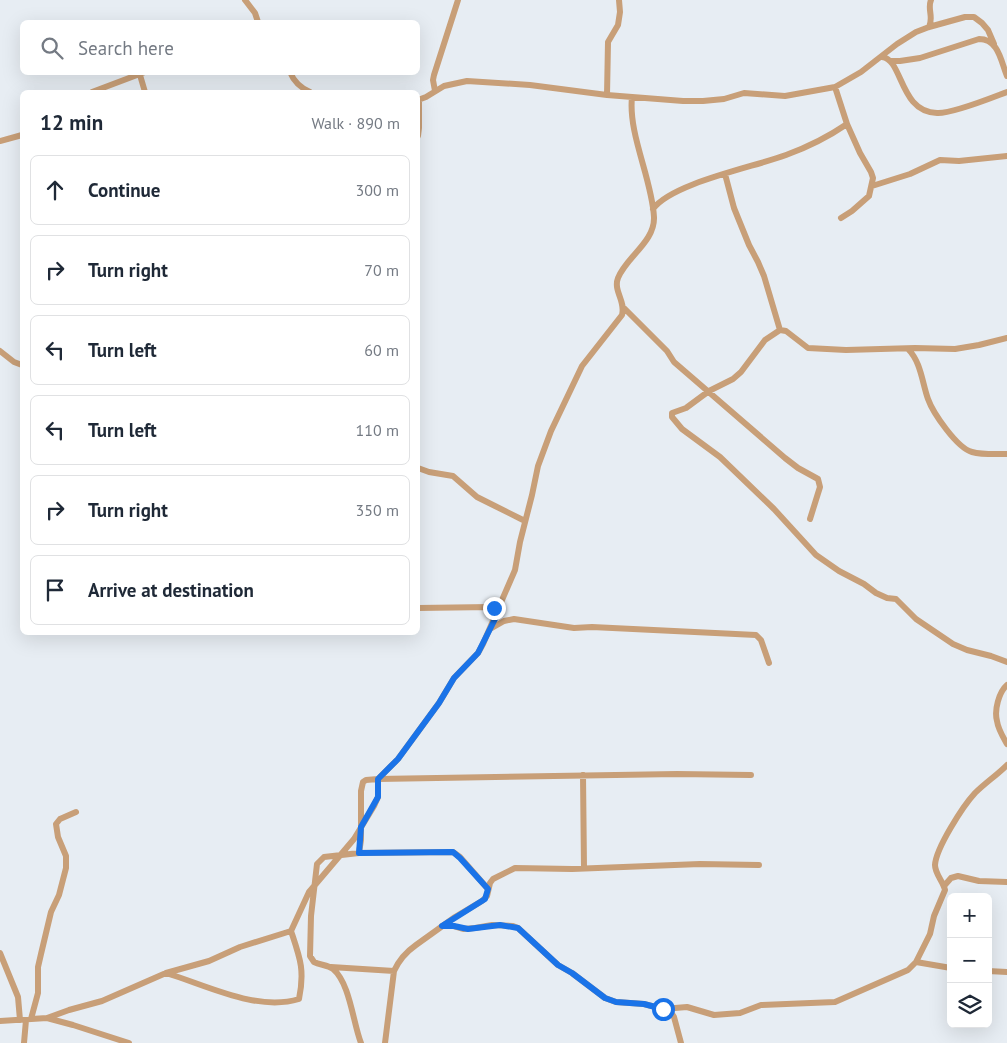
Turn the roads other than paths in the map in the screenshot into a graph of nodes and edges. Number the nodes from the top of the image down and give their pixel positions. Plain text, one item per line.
1 (245, 0) edge
2 (458, 0) edge
3 (620, 0) edge
4 (931, 0) edge
5 (257, 20) edge
6 (929, 27) junction
7 (994, 44) junction
8 (882, 57) junction
9 (891, 61) junction
10 (139, 75) edge
11 (142, 75) edge
12 (291, 75) edge
13 (1007, 76) edge
14 (835, 87) junction
15 (98, 90) edge
16 (145, 90) edge
17 (306, 90) edge
18 (435, 91) junction
19 (1007, 92) edge
20 (607, 95) junction
21 (632, 98) junction
22 (420, 99) edge
23 (847, 124) junction
24 (20, 136) edge
25 (0, 141) edge
26 (1007, 156) edge
27 (725, 174) junction
28 (872, 186) junction
29 (653, 209) junction
30 (841, 218) dead end
31 (624, 308) junction
32 (780, 330) junction
33 (1007, 338) edge
34 (908, 349) junction
35 (0, 351) edge
36 (20, 364) edge
37 (709, 391) junction
38 (1007, 454) edge
39 (420, 469) edge
40 (810, 519) dead end
41 (526, 521) junction
42 (420, 608) edge
43 (498, 613) junction
44 (490, 629) junction
45 (1007, 662) edge
46 (769, 663) dead end
47 (1007, 685) edge
48 (1007, 744) edge
49 (1007, 765) edge
50 (583, 775) junction
51 (751, 775) dead end
52 (378, 779) junction
53 (76, 812) dead end
54 (361, 827) junction
55 (359, 853) junction
56 (340, 856) junction
57 (759, 866) dead end
58 (584, 868) junction
59 (1007, 882) edge
60 (944, 886) junction
61 (314, 888) junction
62 (488, 889) junction
63 (442, 926) junction
64 (291, 931) junction
65 (0, 953) edge
66 (916, 962) junction
67 (331, 967) junction
68 (947, 967) edge
69 (394, 971) junction
70 (992, 971) edge
71 (1007, 972) edge
72 (166, 973) junction
73 (663, 1009) junction
74 (47, 1018) junction
75 (26, 1020) junction
76 (0, 1021) edge
77 (24, 1043) edge
78 (129, 1043) edge
79 (361, 1043) edge
80 (385, 1043) edge
81 (681, 1043) edge

1 - 5 street
2 - 18 street
3 - 20 street
4 - 6 street
6 - 7 street
6 - 8 street
7 - 9 street
7 - 13 street
8 - 9 street
8 - 14 street
9 - 19 street
10 - 15 street
11 - 16 street
12 - 17 street
14 - 21 street
14 - 23 street
18 - 20 street
18 - 22 street
20 - 21 street
21 - 29 street
23 - 27 street
23 - 28 street
24 - 25 street
26 - 28 street
27 - 29 street
27 - 32 street
28 - 30 street
29 - 31 street
31 - 37 street
31 - 41 street
32 - 34 street
32 - 37 street
33 - 34 street
34 - 38 street
35 - 36 street
37 - 40 street
37 - 45 street
39 - 41 street
41 - 43 street
42 - 43 street
43 - 44 street
44 - 46 street
44 - 52 street
47 - 48 street
49 - 60 street
50 - 51 street
50 - 52 street
50 - 58 street
52 - 54 street
52 - 54 street
53 - 75 street
54 - 55 street
54 - 56 street
55 - 56 street
55 - 62 street
56 - 61 street
56 - 61 street
57 - 58 street
58 - 62 street
59 - 60 street
60 - 66 street
61 - 64 street
61 - 67 street
62 - 63 street
63 - 69 street
63 - 73 street
64 - 72 street
64 - 72 street
65 - 75 street
66 - 68 street
66 - 73 street
67 - 69 street
67 - 79 street
69 - 80 street
70 - 71 street
72 - 74 street
73 - 81 street
74 - 75 street
74 - 78 street
75 - 76 street
75 - 77 street

